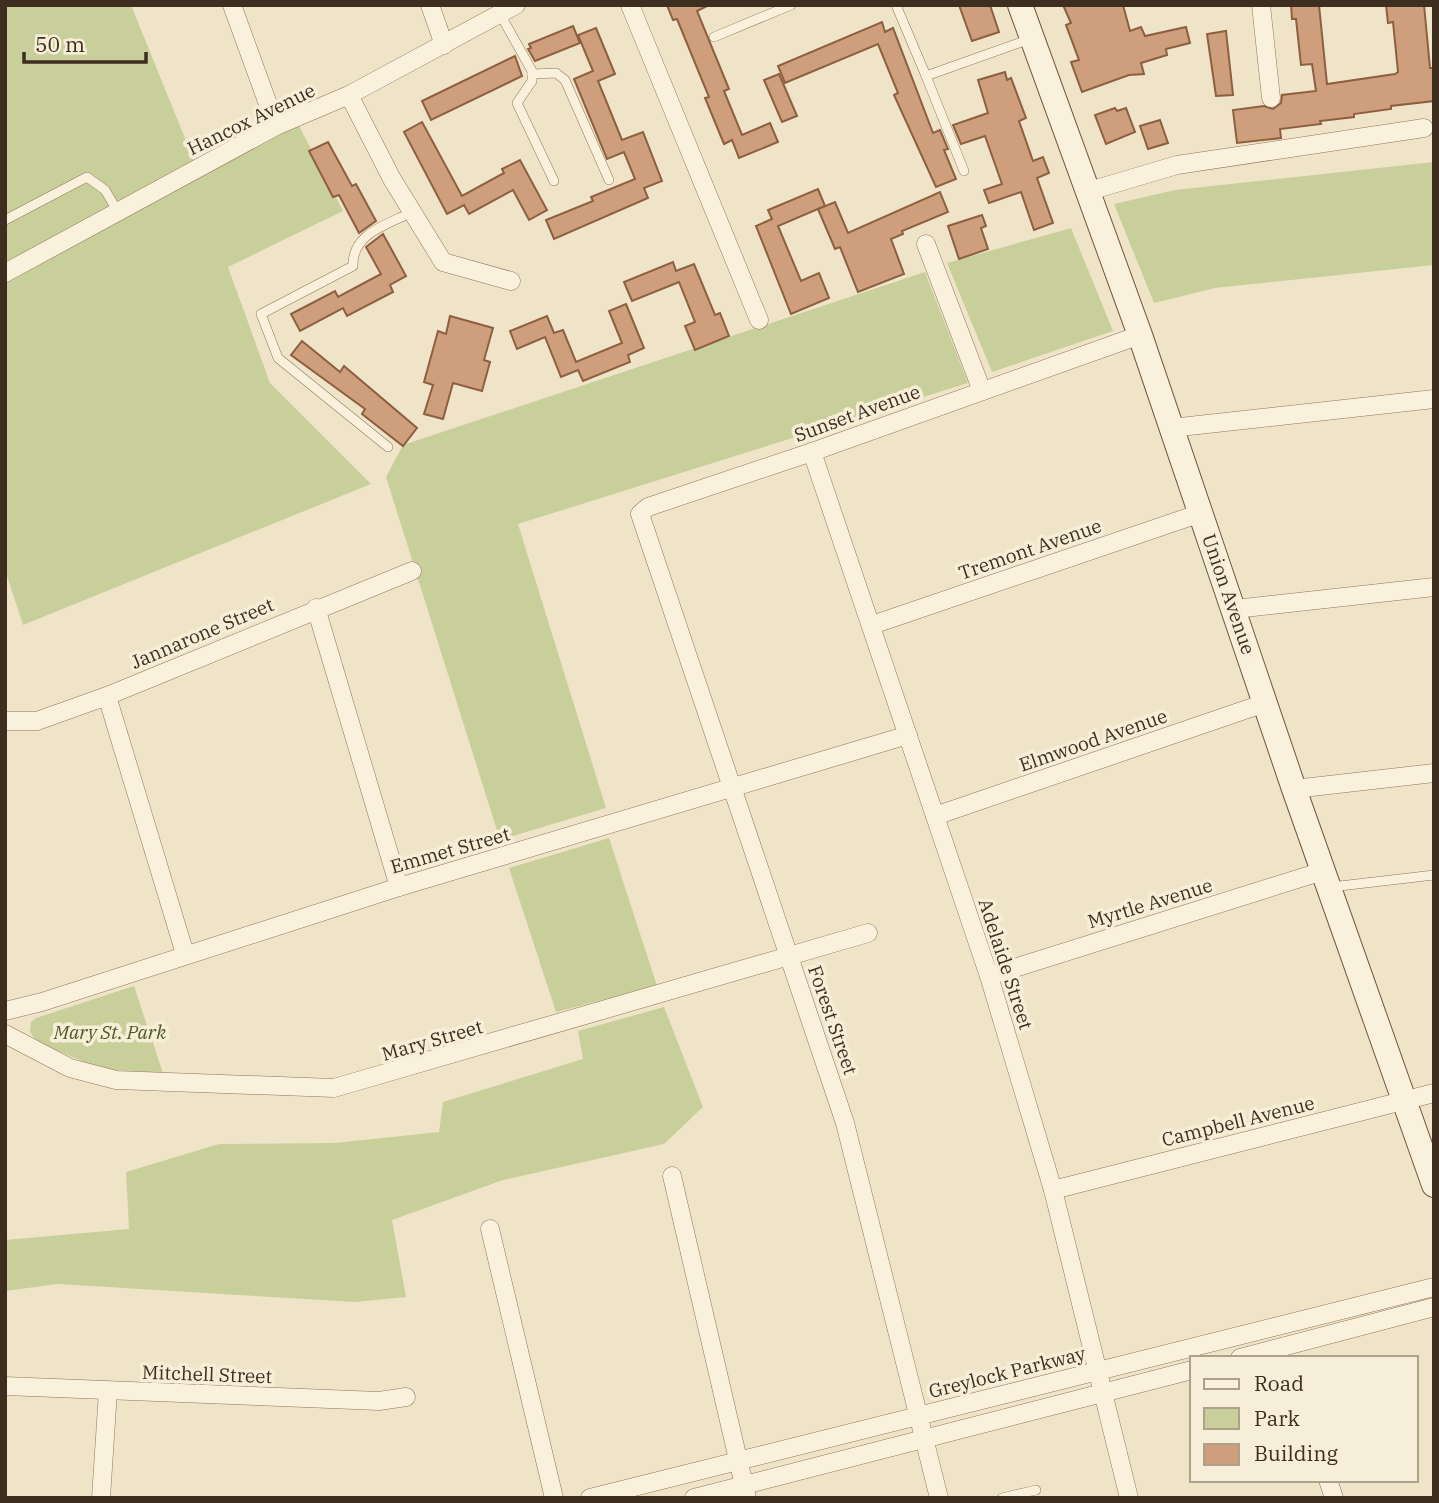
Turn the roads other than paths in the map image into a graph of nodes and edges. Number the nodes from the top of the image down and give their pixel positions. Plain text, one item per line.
1 (232, 5) edge
2 (430, 5) edge
3 (630, 5) edge
4 (791, 5) edge
5 (896, 5) edge
6 (1020, 5) edge
7 (1261, 5) edge
8 (508, 10) edge
9 (714, 37) dead end
10 (1031, 38) junction
11 (444, 45) junction
12 (532, 74) junction
13 (926, 76) junction
14 (349, 95) junction
15 (1271, 98) dead end
16 (276, 126) junction
17 (1423, 128) dead end
18 (964, 171) dead end
19 (609, 180) dead end
20 (554, 181) dead end
21 (1086, 192) junction
22 (118, 212) junction
23 (412, 212) junction
24 (5, 220) edge
25 (926, 244) dead end
26 (5, 273) edge
27 (511, 281) dead end
28 (759, 320) dead end
29 (1140, 335) junction
30 (982, 391) junction
31 (1434, 399) edge
32 (1171, 428) junction
33 (388, 447) dead end
34 (812, 452) junction
35 (1201, 513) junction
36 (656, 565) joint
37 (412, 571) dead end
38 (1434, 587) edge
39 (316, 608) junction
40 (1235, 609) junction
41 (872, 625) junction
42 (107, 696) junction
43 (1265, 703) junction
44 (5, 721) edge
45 (908, 735) junction
46 (1434, 773) edge
47 (731, 789) junction
48 (1294, 789) junction
49 (935, 816) junction
50 (1434, 875) edge
51 (1326, 879) junction
52 (398, 887) junction
53 (868, 933) dead end
54 (185, 954) junction
55 (789, 957) junction
56 (989, 975) junction
57 (5, 1011) edge
58 (5, 1034) edge
59 (1434, 1093) edge
60 (1406, 1100) junction
61 (672, 1176) dead end
62 (1434, 1185) edge
63 (1053, 1190) junction
64 (490, 1230) dead end
65 (1434, 1287) edge
66 (1434, 1307) edge
67 (1277, 1326) junction
68 (1285, 1352) edge
69 (1255, 1356) edge
70 (1097, 1371) junction
71 (1190, 1371) edge
72 (5, 1386) edge
73 (108, 1391) junction
74 (1102, 1393) junction
75 (406, 1397) dead end
76 (918, 1415) junction
77 (924, 1438) junction
78 (738, 1460) junction
79 (1036, 1490) dead end
80 (745, 1492) edge
81 (101, 1498) edge
82 (554, 1498) edge
83 (590, 1498) edge
84 (694, 1498) edge
85 (939, 1498) edge
86 (1002, 1498) edge
87 (1129, 1498) edge

1 - 16 street
2 - 11 street
3 - 28 street
4 - 9 lane
5 - 13 lane
6 - 10 street, Union Avenue
7 - 15 street
8 - 11 street, Hancox Avenue
8 - 12 lane
10 - 13 lane
10 - 21 street, Union Avenue
11 - 14 street, Hancox Avenue
12 - 19 lane
12 - 20 lane
13 - 18 lane
14 - 16 street, Hancox Avenue
14 - 23 street
16 - 22 street, Hancox Avenue
17 - 21 street
21 - 29 street, Union Avenue
22 - 24 lane
22 - 26 street, Hancox Avenue
23 - 27 street
23 - 33 lane
25 - 30 street
29 - 30 street, Sunset Avenue
29 - 32 street, Union Avenue
30 - 34 street, Sunset Avenue
31 - 32 street
32 - 35 street, Union Avenue
34 - 36 street, Sunset Avenue
34 - 41 street, Adelaide Street
35 - 40 street, Union Avenue
35 - 41 street, Tremont Avenue
36 - 47 street, Forest Street
37 - 39 street, Jannarone Street
38 - 40 street
39 - 42 street, Jannarone Street
39 - 52 street
40 - 43 street, Union Avenue
41 - 45 street, Adelaide Street
42 - 44 street, Jannarone Street
42 - 54 street
43 - 48 street, Union Avenue
43 - 49 street, Elmwood Avenue
45 - 47 street, Emmet Street
45 - 49 street, Adelaide Street
46 - 48 street
47 - 52 street, Emmet Street
47 - 55 street, Forest Street
48 - 51 street, Union Avenue
49 - 56 street, Adelaide Street
50 - 51 lane
51 - 56 street, Myrtle Avenue
51 - 60 street, Union Avenue
52 - 54 street, Emmet Street
53 - 55 street, Mary Street
54 - 57 street, Emmet Street
55 - 58 street, Mary Street
55 - 76 street, Forest Street
56 - 63 street, Adelaide Street
59 - 60 street, Campbell Avenue
60 - 62 street, Union Avenue
60 - 63 street, Campbell Avenue
61 - 78 street
63 - 70 street, Adelaide Street
64 - 82 street
65 - 67 street, Greylock Parkway
66 - 68 street
67 - 68 street
67 - 70 street, Greylock Parkway
68 - 69 street
70 - 74 street, Adelaide Street
70 - 76 street, Greylock Parkway
71 - 74 street
72 - 73 street, Mitchell Street
73 - 75 street, Mitchell Street
73 - 81 street
74 - 77 street
74 - 87 street, Adelaide Street
76 - 77 street, Forest Street
76 - 78 street, Greylock Parkway
77 - 80 street
77 - 85 street, Forest Street
78 - 80 street
78 - 83 street, Greylock Parkway
79 - 86 lane
80 - 84 street

